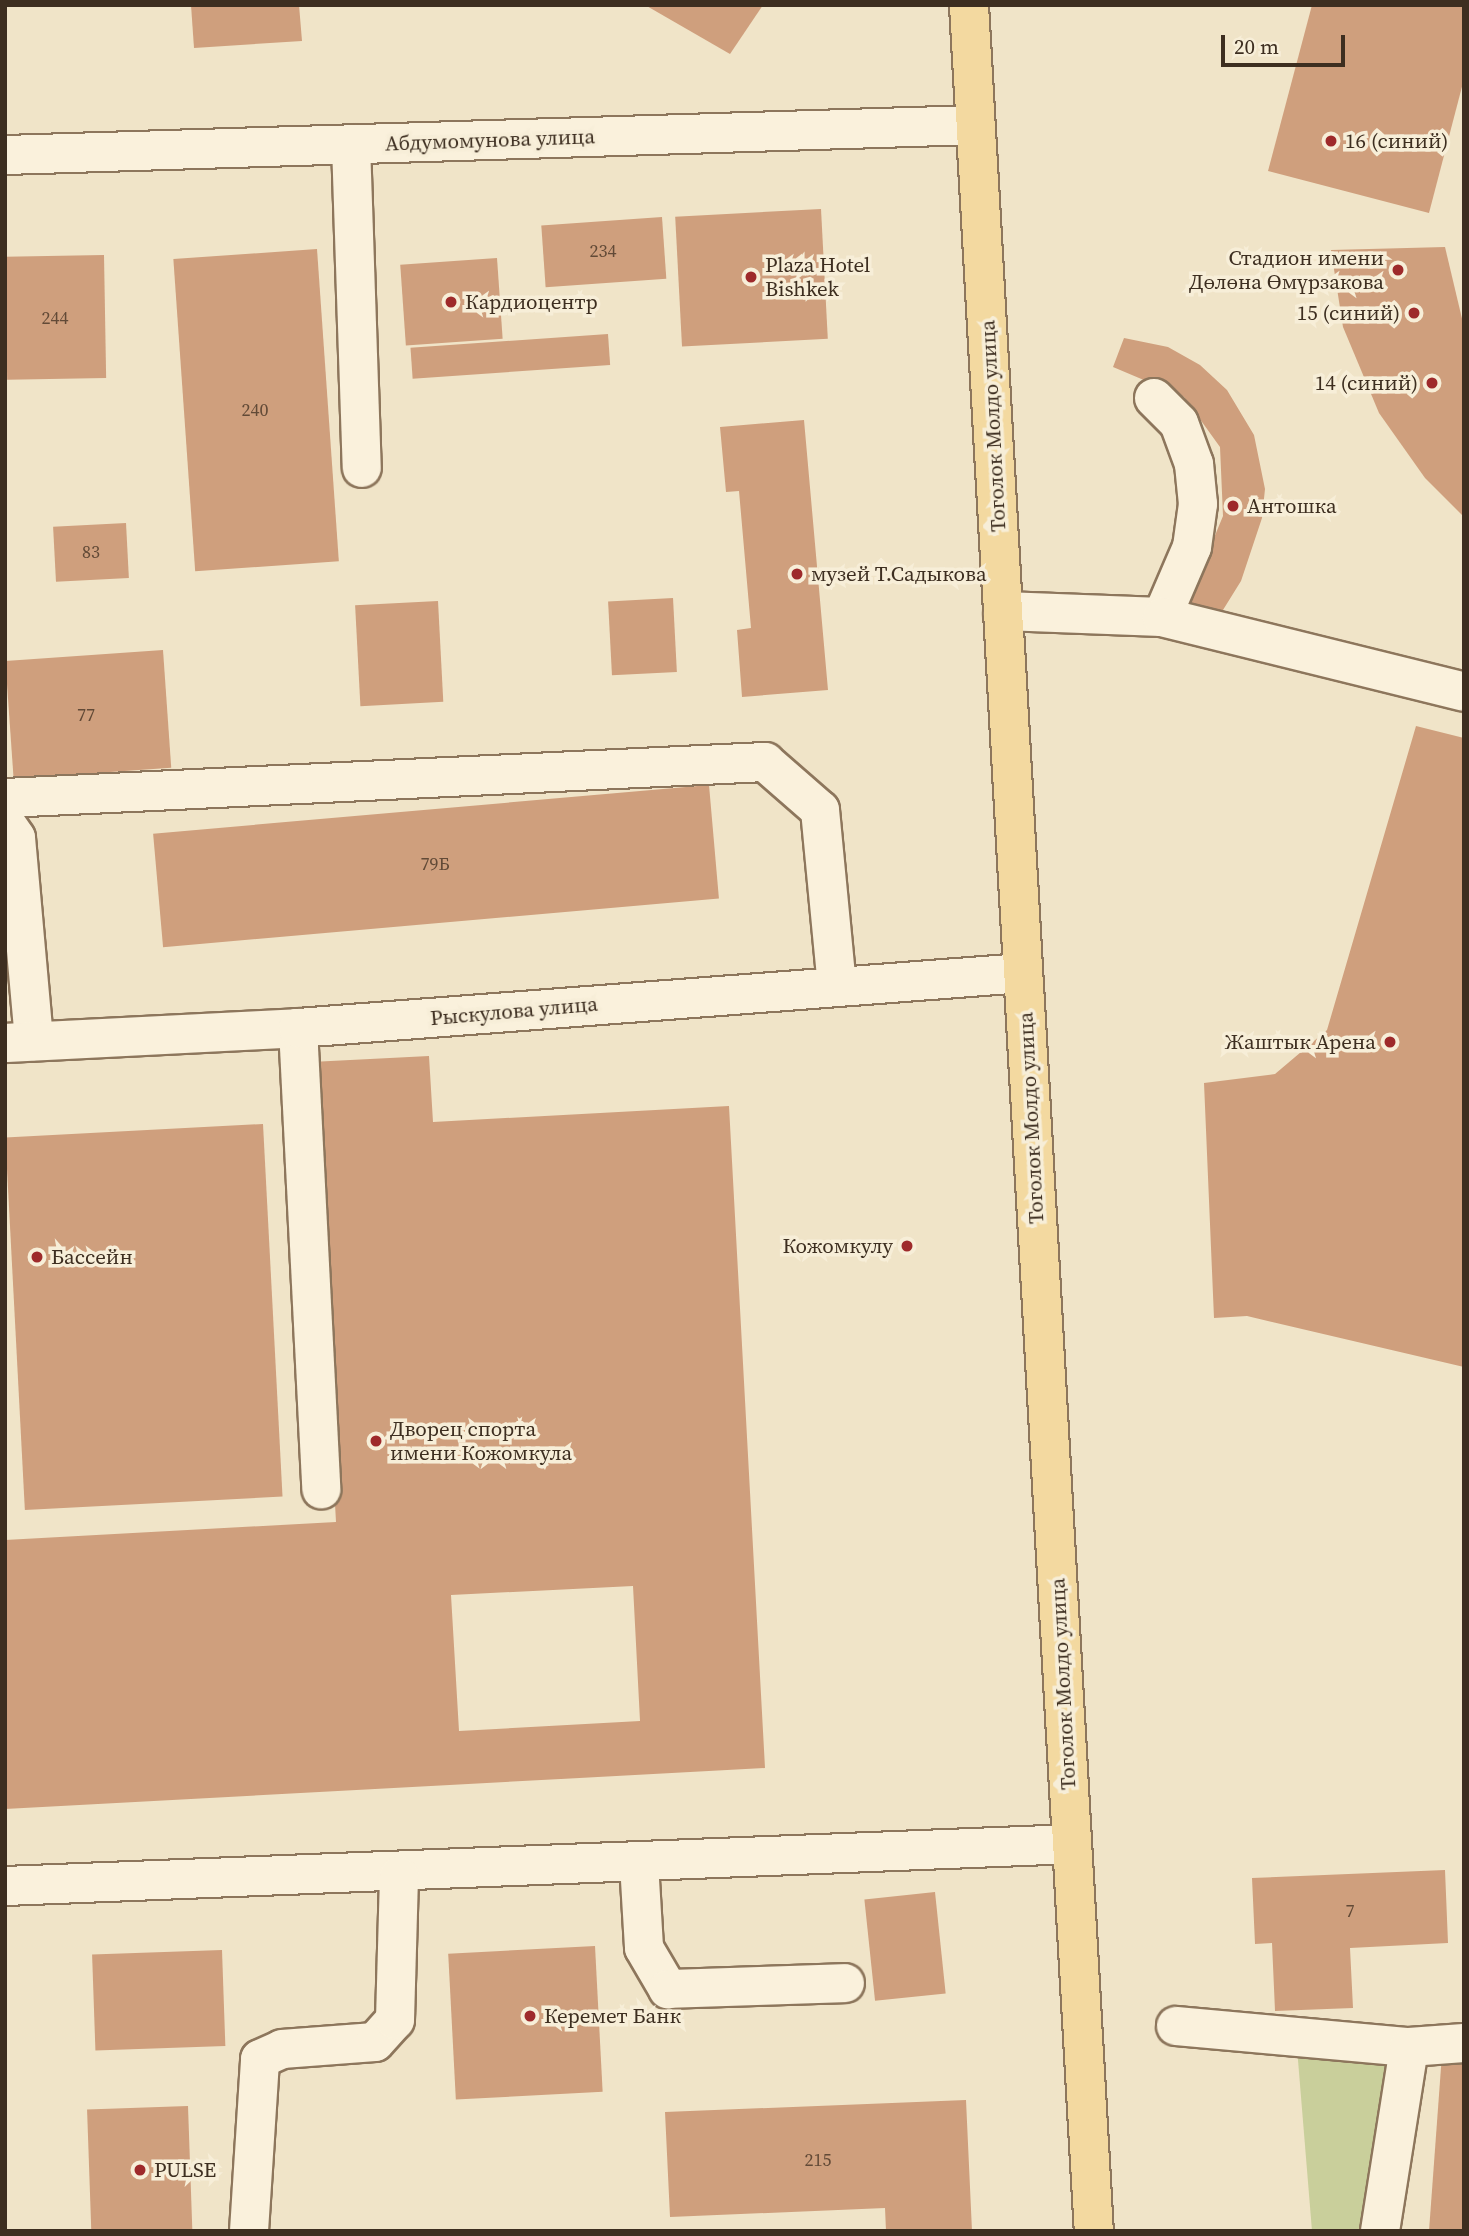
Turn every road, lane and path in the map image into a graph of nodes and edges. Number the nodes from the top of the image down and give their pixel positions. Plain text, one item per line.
1 (969, 5) edge
2 (976, 125) junction
3 (351, 144) junction
4 (5, 155) edge
5 (1154, 398) dead end
6 (362, 468) dead end
7 (1003, 611) junction
8 (1162, 617) junction
9 (1464, 692) edge
10 (5, 798) edge
11 (5, 821) edge
12 (1023, 973) junction
13 (837, 985) junction
14 (299, 1028) junction
15 (20, 1042) edge
16 (320, 1489) dead end
17 (1072, 1844) junction
18 (639, 1863) junction
19 (399, 1876) junction
20 (5, 1886) edge
21 (845, 1983) dead end
22 (1175, 2026) dead end
23 (1464, 2043) edge
24 (1409, 2047) junction
25 (249, 2231) edge
26 (1094, 2231) edge
27 (1380, 2231) edge

1 - 2 main road, Тоголок Молдо улица
2 - 3 street, Абдумомунова улица
2 - 7 main road, Тоголок Молдо улица
3 - 4 street, Абдумомунова улица
3 - 6 street
5 - 8 street
7 - 8 street
7 - 12 main road, Тоголок Молдо улица
8 - 9 street
10 - 13 street
11 - 15 street
12 - 13 street, Рыскулова улица
12 - 17 main road, Тоголок Молдо улица
13 - 14 street, Рыскулова улица
14 - 15 street, Рыскулова улица
14 - 16 street
17 - 18 street
17 - 26 main road, Тоголок Молдо улица
18 - 19 street
18 - 21 street
19 - 20 street
19 - 25 street
22 - 24 street
23 - 24 street
24 - 27 street

